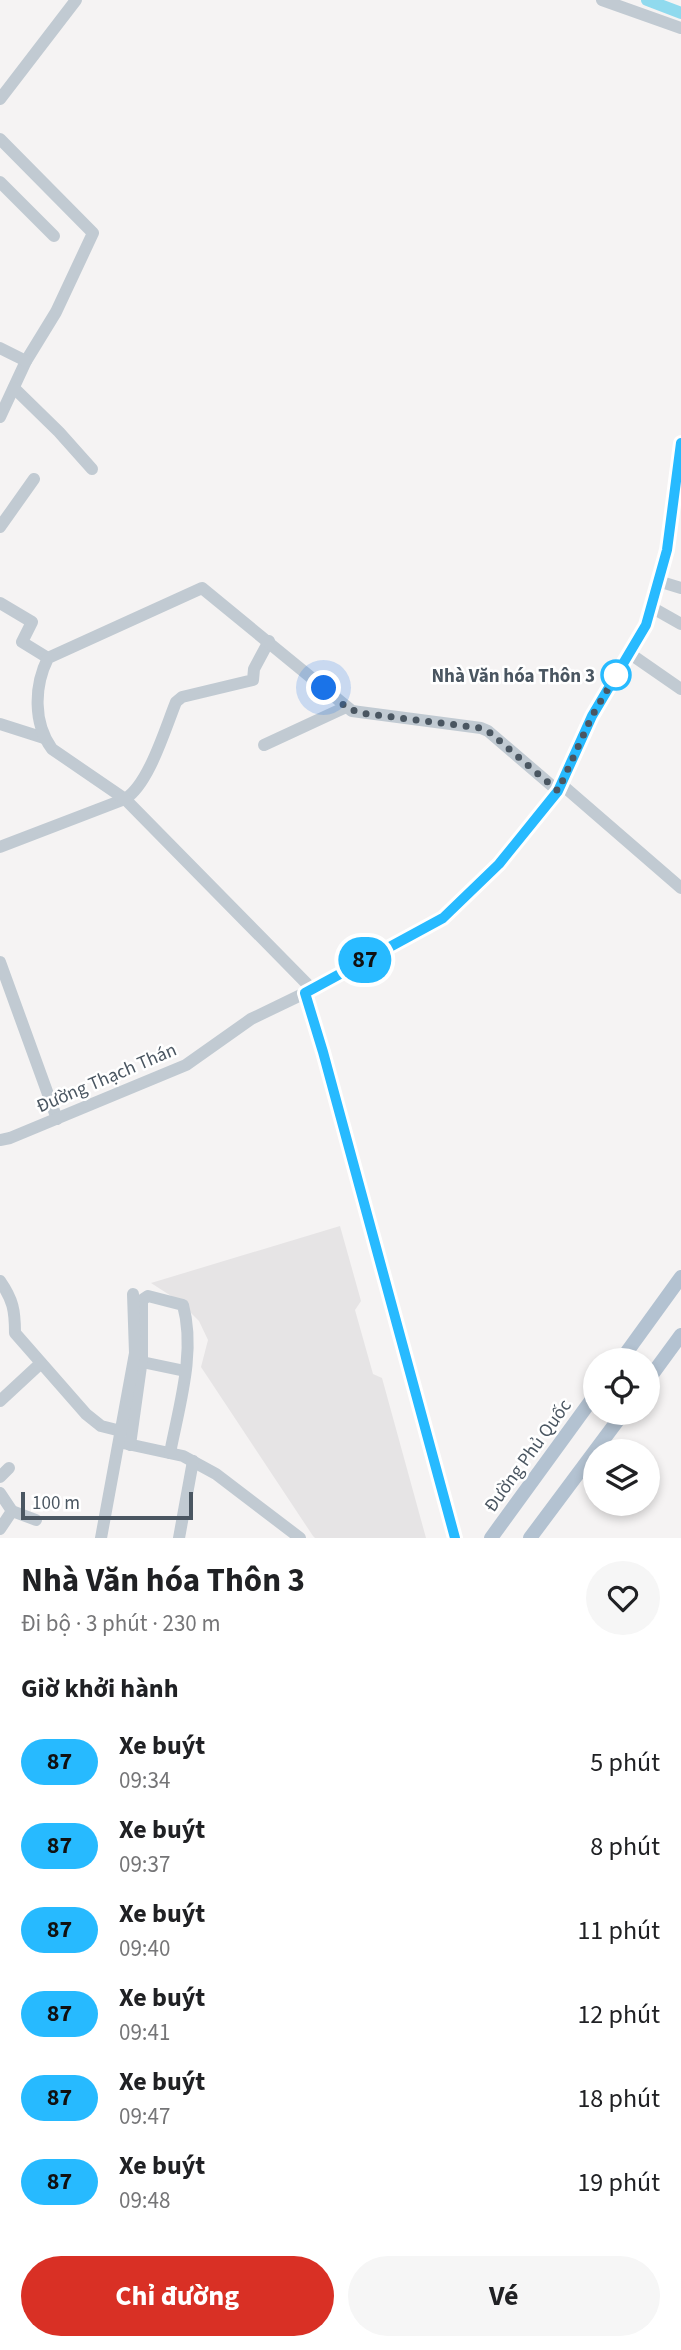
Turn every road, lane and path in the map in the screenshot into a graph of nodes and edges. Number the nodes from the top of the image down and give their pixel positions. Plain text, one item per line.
1 (76, 0) edge
2 (601, 0) edge
3 (681, 29) edge
4 (0, 99) edge
5 (0, 139) edge
6 (0, 181) edge
7 (54, 236) dead end
8 (0, 348) edge
9 (26, 361) junction
10 (14, 388) junction
11 (0, 417) edge
12 (681, 443) edge
13 (92, 469) dead end
14 (34, 479) dead end
15 (0, 527) edge
16 (658, 581) junction
17 (681, 588) edge
18 (0, 603) edge
19 (651, 607) junction
20 (681, 624) edge
21 (269, 641) junction
22 (629, 653) junction
23 (48, 658) junction
24 (681, 689) edge
25 (346, 707) junction
26 (0, 724) edge
27 (44, 738) junction
28 (264, 745) dead end
29 (560, 788) junction
30 (125, 799) junction
31 (0, 847) edge
32 (681, 888) edge
33 (1, 971) edge
34 (308, 991) junction
35 (57, 1119) junction
36 (0, 1140) edge
37 (681, 1278) edge
38 (0, 1281) edge
39 (133, 1294) dead end
40 (681, 1335) edge
41 (630, 1348) edge
42 (142, 1362) junction
43 (41, 1363) junction
44 (660, 1364) edge
45 (185, 1371) junction
46 (0, 1401) edge
47 (583, 1412) edge
48 (614, 1425) edge
49 (123, 1439) junction
50 (170, 1453) junction
51 (193, 1461) junction
52 (0, 1493) edge
53 (12, 1511) junction
54 (36, 1521) dead end
55 (0, 1529) edge
56 (101, 1538) edge
57 (179, 1538) edge
58 (300, 1538) edge
59 (455, 1538) edge
60 (491, 1538) edge
61 (530, 1538) edge

1 - 4 street
2 - 3 street
5 - 9 street
6 - 7 street
8 - 9 street
9 - 10 street
10 - 11 street
10 - 13 street
12 - 16 street, Đường Thạch Thán
14 - 15 street
16 - 17 street
16 - 19 street, Đường Thạch Thán
18 - 23 street
19 - 20 street
19 - 22 street, Đường Thạch Thán
21 - 23 street
21 - 25 street
21 - 30 street
22 - 24 street
22 - 29 street, Đường Thạch Thán
23 - 27 street
25 - 28 street
25 - 29 street
26 - 27 street
27 - 30 street
29 - 32 street
29 - 34 street, Đường Thạch Thán
30 - 31 street
30 - 34 street
33 - 35 street
34 - 35 street, Đường Thạch Thán
34 - 59 street
35 - 36 street, Đường Thạch Thán
37 - 41 main road
38 - 43 street
39 - 49 street
40 - 44 main road
42 - 45 street
42 - 45 street
42 - 49 street
43 - 46 street
43 - 49 street
45 - 50 street
47 - 60 main road, Đường Phủ Quốc
48 - 61 main road
49 - 50 street
49 - 56 street
50 - 51 street
51 - 57 street
51 - 58 street
52 - 53 street
53 - 54 street
53 - 55 street

